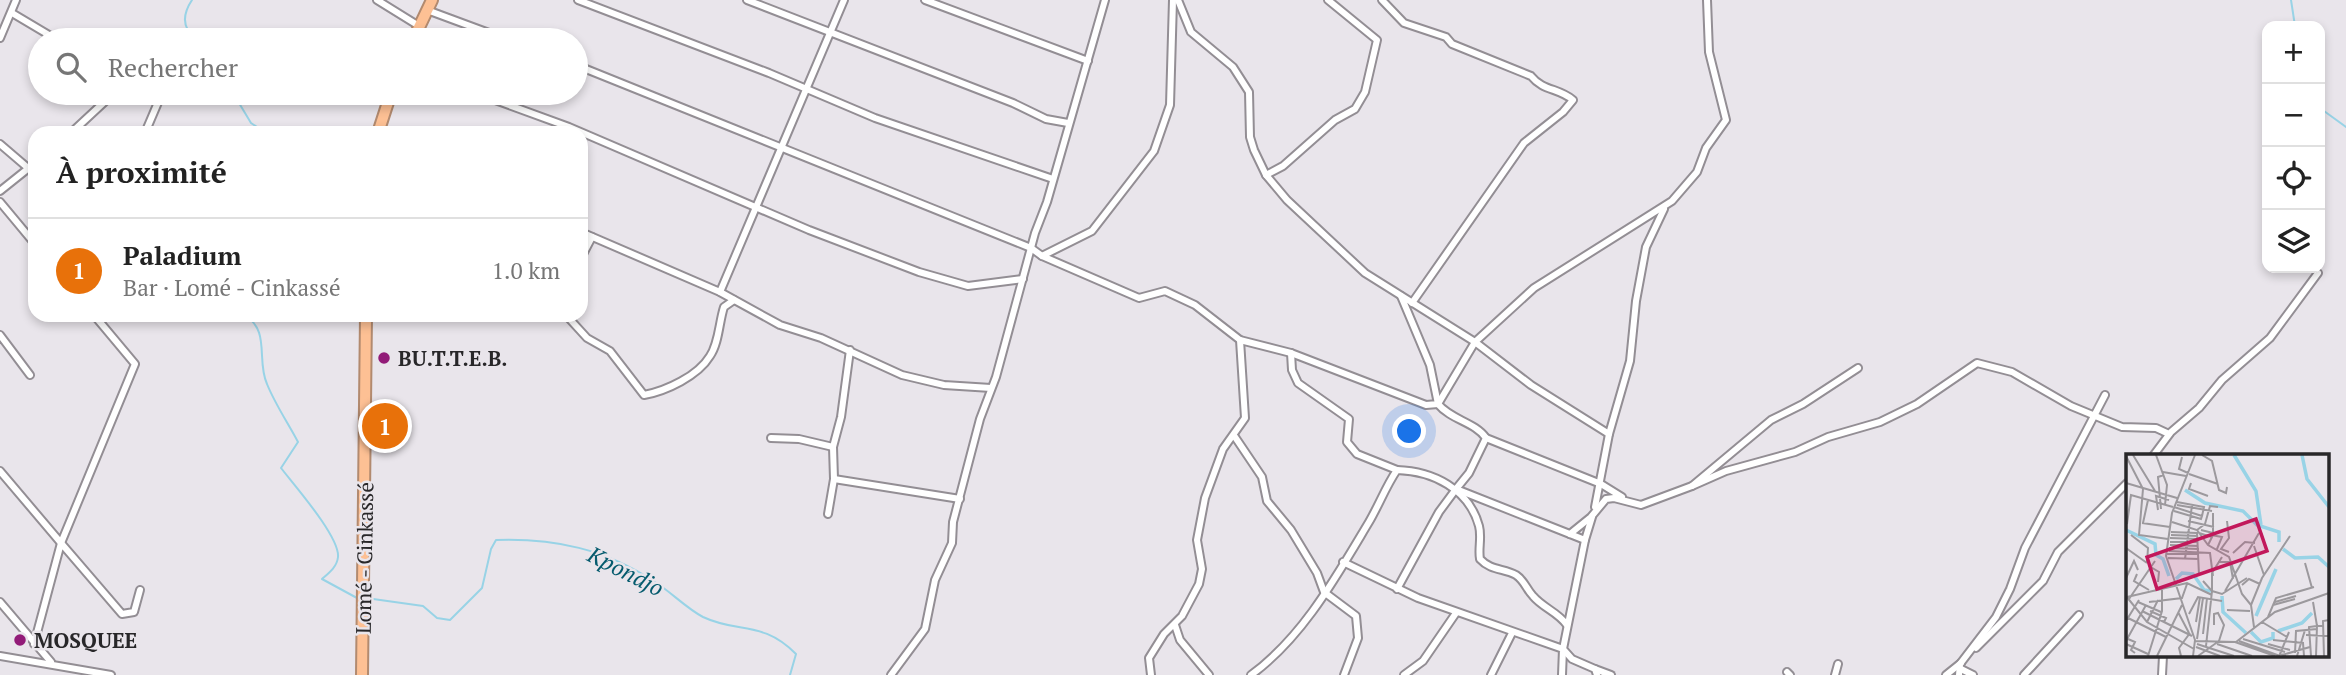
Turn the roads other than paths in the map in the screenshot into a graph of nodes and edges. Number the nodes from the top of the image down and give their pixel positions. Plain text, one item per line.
1 (16, 0) edge
2 (377, 0) edge
3 (578, 0) edge
4 (747, 0) edge
5 (844, 0) edge
6 (925, 0) edge
7 (1103, 0) edge
8 (1176, 0) edge
9 (1328, 0) edge
10 (1382, 0) edge
11 (1707, 0) edge
12 (429, 5) edge
13 (12, 13) junction
14 (419, 26) joint
15 (37, 28) edge
16 (481, 28) edge
17 (828, 34) junction
18 (0, 38) edge
19 (1088, 61) junction
20 (588, 70) edge
21 (805, 89) junction
22 (101, 105) edge
23 (157, 105) edge
24 (387, 105) edge
25 (509, 105) edge
26 (1069, 123) junction
27 (79, 126) edge
28 (148, 126) edge
29 (380, 126) edge
30 (566, 126) edge
31 (588, 135) edge
32 (0, 144) edge
33 (782, 146) junction
34 (28, 168) joint
35 (1266, 175) junction
36 (1053, 179) junction
37 (0, 191) edge
38 (0, 202) edge
39 (756, 207) junction
40 (1665, 207) junction
41 (588, 235) edge
42 (28, 236) edge
43 (592, 237) junction
44 (588, 245) edge
45 (1031, 248) junction
46 (1042, 256) junction
47 (2318, 273) dead end
48 (1023, 279) junction
49 (720, 292) junction
50 (1400, 296) junction
51 (734, 300) junction
52 (1412, 303) junction
53 (100, 322) edge
54 (366, 322) edge
55 (572, 322) edge
56 (0, 335) edge
57 (1240, 340) junction
58 (1475, 342) junction
59 (850, 350) junction
60 (1291, 353) junction
61 (1858, 368) dead end
62 (30, 375) dead end
63 (991, 388) junction
64 (2105, 395) dead end
65 (1438, 404) junction
66 (2095, 415) junction
67 (1609, 434) junction
68 (2169, 434) junction
69 (1235, 437) junction
70 (771, 438) dead end
71 (1486, 438) junction
72 (833, 447) junction
73 (2154, 454) edge
74 (1397, 470) junction
75 (0, 471) edge
76 (834, 479) junction
77 (1601, 484) junction
78 (1692, 486) junction
79 (2126, 486) edge
80 (1456, 489) junction
81 (960, 499) junction
82 (1632, 504) junction
83 (828, 514) dead end
84 (1591, 517) junction
85 (1570, 534) junction
86 (1585, 540) junction
87 (61, 543) junction
88 (1343, 562) junction
89 (1397, 589) junction
90 (140, 590) dead end
91 (1324, 592) junction
92 (0, 602) edge
93 (1456, 613) junction
94 (2078, 615) dead end
95 (1175, 625) junction
96 (1567, 625) junction
97 (1512, 633) junction
98 (34, 644) junction
99 (1563, 649) junction
100 (0, 656) edge
101 (52, 663) junction
102 (1838, 664) dead end
103 (1959, 669) edge
104 (1596, 672) edge
105 (97, 674) edge
106 (1408, 674) edge
107 (111, 675) edge
108 (362, 675) edge
109 (891, 675) edge
110 (1150, 675) edge
111 (1209, 675) edge
112 (1251, 675) edge
113 (1344, 675) edge
114 (1491, 675) edge
115 (1562, 675) edge
116 (1611, 675) edge
117 (1835, 675) edge
118 (1946, 675) edge
119 (1973, 675) edge
120 (2024, 675) edge

1 - 13 street
2 - 14 street
3 - 21 street
4 - 17 street
5 - 17 street
6 - 19 street
7 - 19 street
8 - 35 street
8 - 46 street
9 - 35 street
10 - 52 street
11 - 40 street
12 - 14 highway
12 - 16 street
13 - 15 street
13 - 18 street
17 - 21 street
17 - 26 street
19 - 26 street
20 - 33 street
21 - 33 street
21 - 36 street
22 - 27 street
23 - 28 street
24 - 29 highway
25 - 30 street
26 - 36 street
31 - 39 street
32 - 34 street
33 - 39 street
33 - 45 street
34 - 37 street
35 - 50 street
36 - 45 street
38 - 42 street
39 - 48 street
39 - 49 street
40 - 58 street
40 - 67 street
41 - 43 street
43 - 44 street
43 - 49 street
45 - 46 street
45 - 48 street
46 - 57 street
47 - 68 street
48 - 63 street
49 - 51 street
50 - 52 street
50 - 65 street
51 - 55 street
51 - 59 street
52 - 58 street
53 - 87 street
54 - 108 highway, Lomé - Cinkassé
56 - 62 street
57 - 60 street
57 - 69 street
58 - 65 street
58 - 67 street
59 - 63 street
59 - 72 street
60 - 65 street
60 - 74 street
61 - 78 street
63 - 81 street
64 - 66 street
65 - 71 street
66 - 68 street
66 - 78 street
66 - 103 street
67 - 77 street
68 - 73 street
69 - 91 street
69 - 95 street
70 - 72 street
71 - 77 street
71 - 80 street
72 - 76 street
74 - 80 street
74 - 88 street
75 - 87 street
76 - 81 street
76 - 83 street
77 - 82 street
77 - 84 street
78 - 82 street
79 - 103 street
80 - 85 street
80 - 89 street
80 - 96 street
81 - 109 street
82 - 84 street
84 - 85 street
84 - 86 street
85 - 86 street
86 - 96 street
87 - 90 street
87 - 98 street
88 - 89 street
88 - 91 street
89 - 93 street
91 - 112 street
91 - 113 street
92 - 98 street
93 - 97 street
93 - 106 street
94 - 120 street
95 - 110 street
95 - 111 street
96 - 99 street
97 - 99 street
97 - 114 street
98 - 101 street
99 - 104 street
99 - 115 street
100 - 101 street
101 - 105 street
102 - 117 street
103 - 118 street
103 - 119 street
104 - 116 street
105 - 107 street

